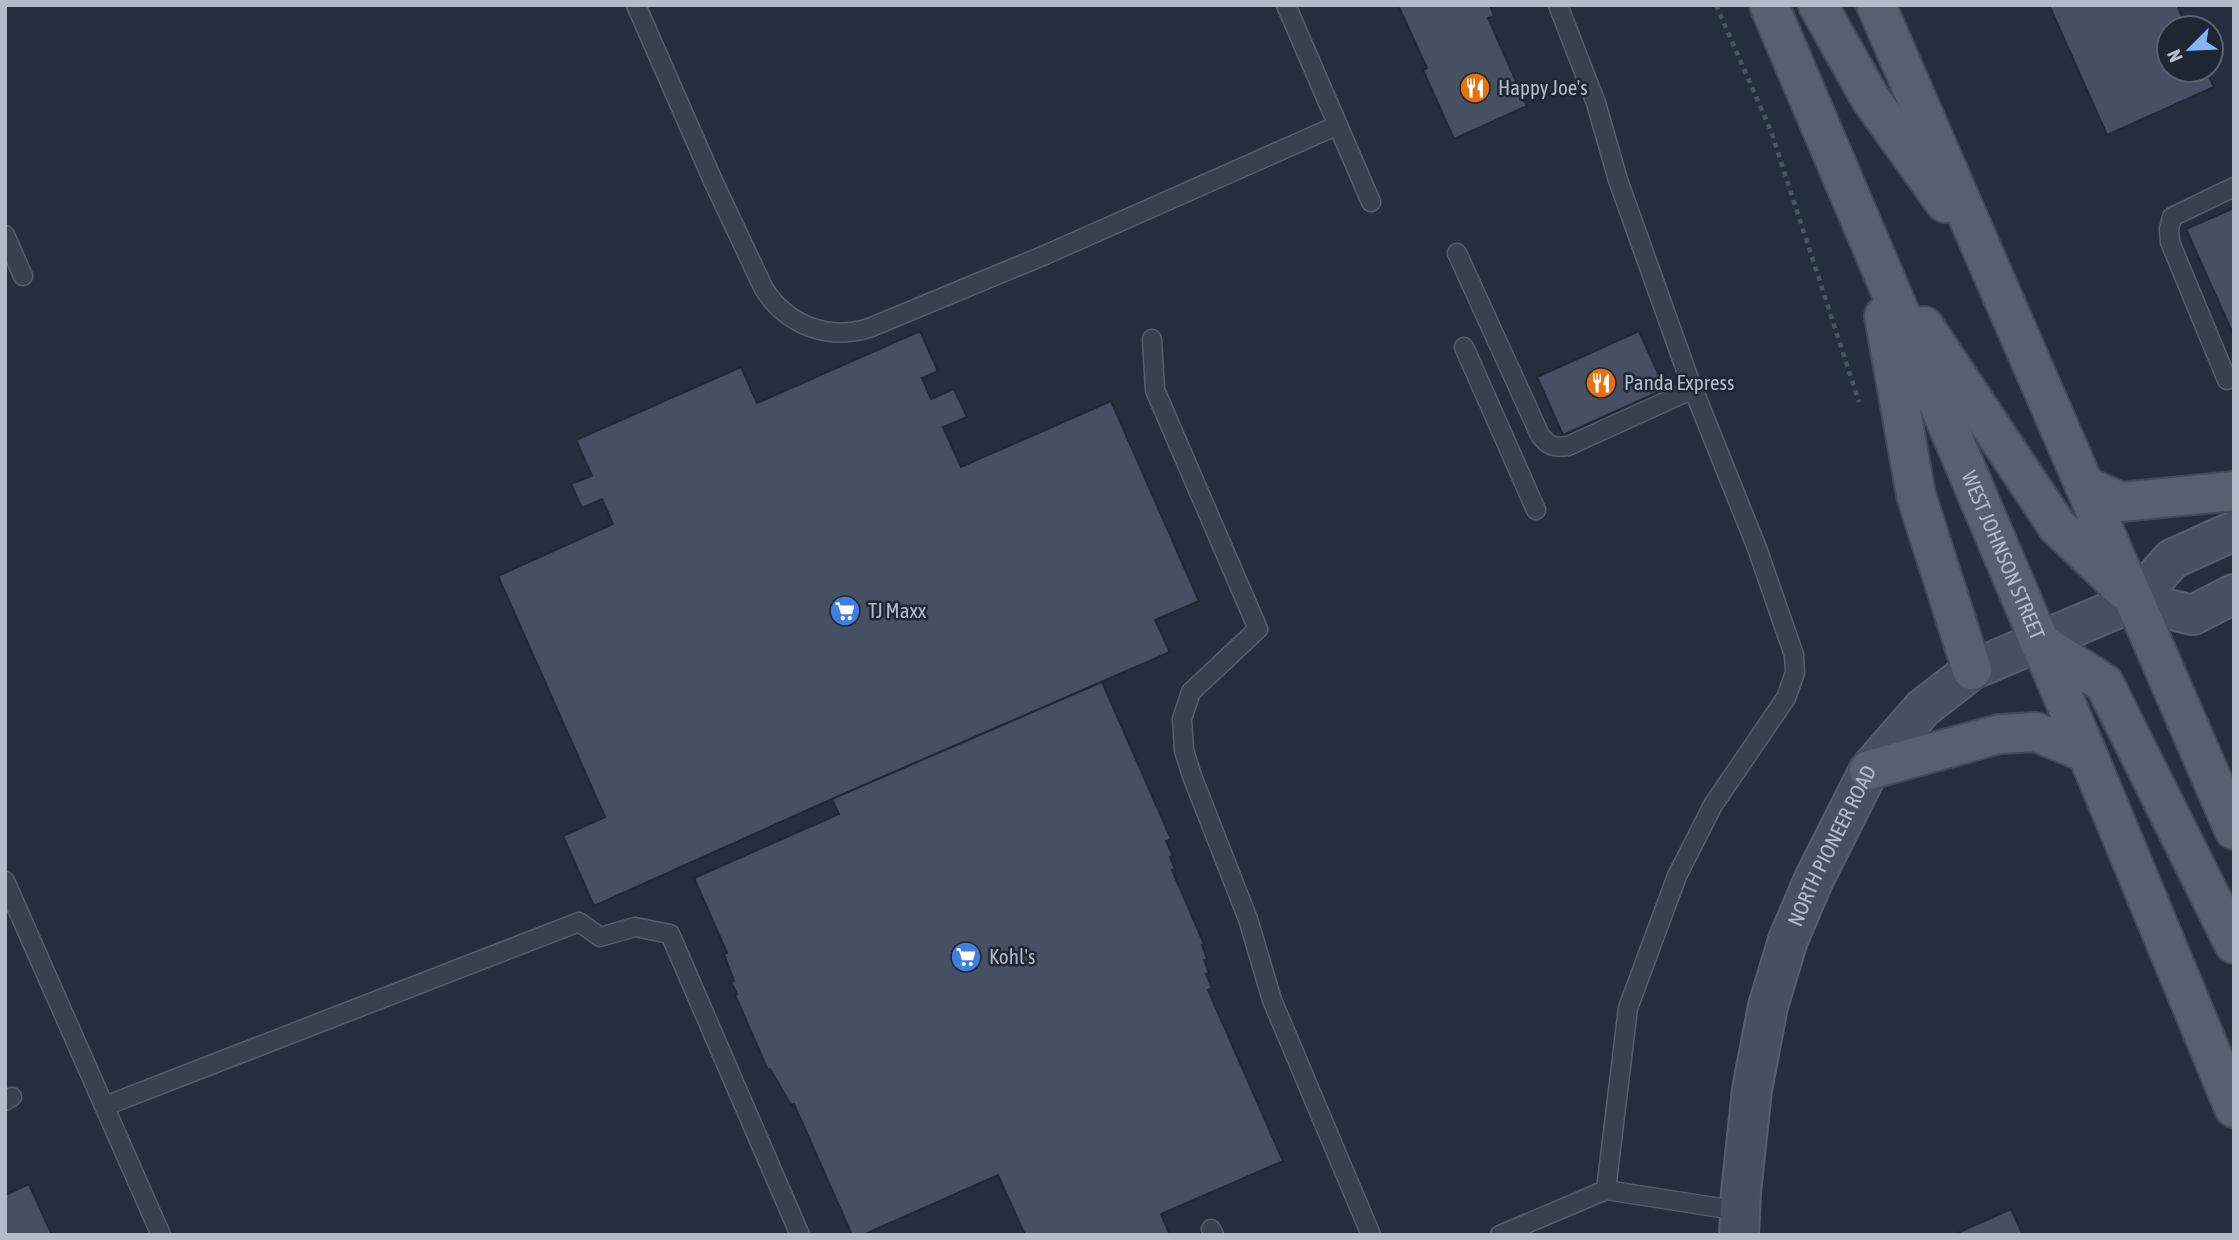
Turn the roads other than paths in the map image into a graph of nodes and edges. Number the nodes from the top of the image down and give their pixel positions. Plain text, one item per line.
1 (636, 5) edge
2 (1286, 5) edge
3 (1558, 5) edge
4 (1769, 5) edge
5 (1818, 5) edge
6 (1876, 5) edge
7 (1338, 125) junction
8 (2234, 187) edge
9 (1371, 202) dead end
10 (5, 234) edge
11 (1872, 248) junction
12 (1457, 253) dead end
13 (1991, 268) junction
14 (23, 276) dead end
15 (1152, 338) dead end
16 (1464, 347) dead end
17 (2227, 380) dead end
18 (1693, 389) junction
19 (2086, 486) junction
20 (2234, 491) edge
21 (1536, 510) dead end
22 (2234, 531) edge
23 (2234, 594) edge
24 (2136, 601) junction
25 (2039, 642) junction
26 (1972, 670) junction
27 (2087, 753) junction
28 (1869, 770) junction
29 (2234, 830) edge
30 (5, 881) edge
31 (2234, 944) edge
32 (105, 1106) junction
33 (2234, 1108) edge
34 (1606, 1191) junction
35 (1740, 1223) edge
36 (161, 1235) edge
37 (800, 1235) edge
38 (1371, 1235) edge
39 (1500, 1235) edge

1 - 7 lane
2 - 7 lane
3 - 18 lane
4 - 11 main road, WEST JOHNSON STREET
5 - 13 main road
6 - 13 main road
7 - 9 lane
8 - 17 lane
10 - 14 lane
11 - 24 main road
11 - 25 main road, WEST JOHNSON STREET
11 - 26 main road
12 - 18 lane
13 - 19 main road
15 - 38 lane
16 - 21 lane
18 - 34 lane
19 - 20 main road
19 - 24 main road
22 - 24 main road, NORTH PIONEER ROAD
23 - 24 main road
24 - 25 main road, NORTH PIONEER ROAD
24 - 29 main road
25 - 26 main road, NORTH PIONEER ROAD
25 - 27 main road, WEST JOHNSON STREET
25 - 31 main road
26 - 28 main road, NORTH PIONEER ROAD
27 - 28 main road
27 - 33 main road, WEST JOHNSON STREET
28 - 35 main road, NORTH PIONEER ROAD
30 - 32 lane
32 - 36 lane
32 - 37 lane
34 - 35 lane
34 - 39 lane

